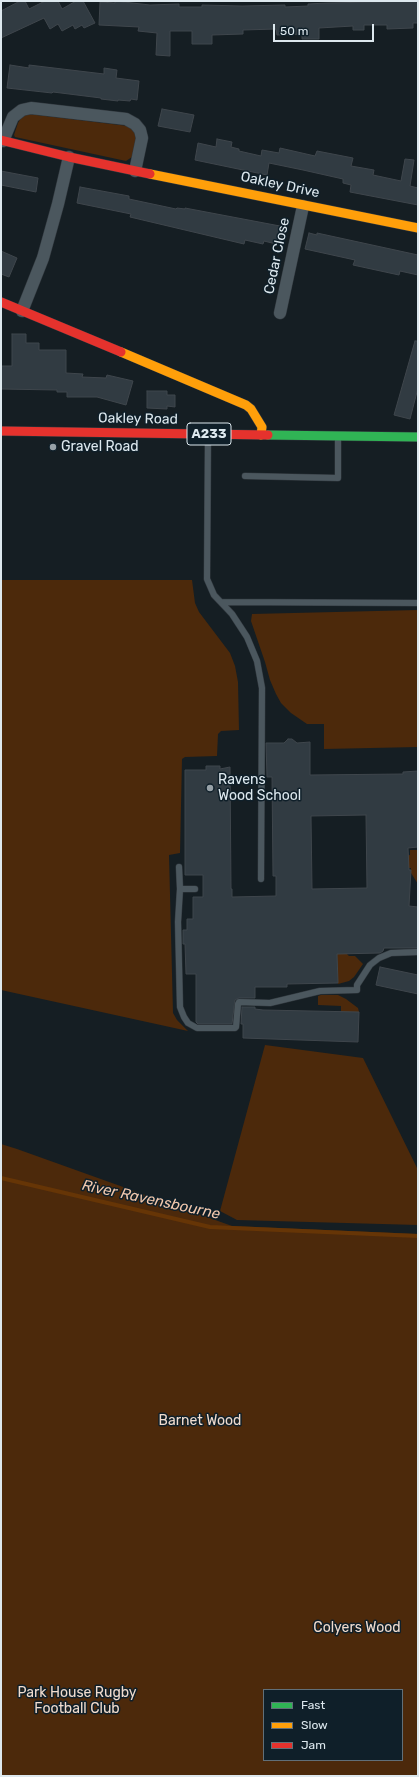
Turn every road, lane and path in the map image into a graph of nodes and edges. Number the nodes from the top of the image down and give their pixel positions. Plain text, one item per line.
1 (2, 140) edge
2 (68, 158) junction
3 (135, 171) junction
4 (303, 206) junction
5 (418, 228) edge
6 (1, 302) edge
7 (22, 311) junction
8 (280, 312) dead end
9 (1, 431) edge
10 (208, 434) junction
11 (261, 435) junction
12 (338, 436) junction
13 (418, 437) edge
14 (245, 476) dead end
15 (221, 602) junction
16 (418, 604) edge
17 (179, 867) dead end
18 (261, 879) dead end
19 (180, 889) junction
20 (195, 889) dead end
21 (418, 952) edge

1 - 2 street, Oakley Drive
1 - 3 street, Oakley Drive
2 - 3 street, Oakley Drive
2 - 7 street
3 - 4 street, Oakley Drive
4 - 5 street, Oakley Drive
4 - 8 street, Cedar Close
6 - 7 street
7 - 11 street
9 - 10 street, Oakley Road / A233
10 - 11 street, Oakley Road / A233
10 - 15 lane
11 - 12 street, Oakley Road / A233
12 - 13 street, Oakley Road / A233
12 - 14 lane
15 - 16 lane
15 - 18 lane
17 - 19 lane
19 - 20 lane
19 - 21 lane

